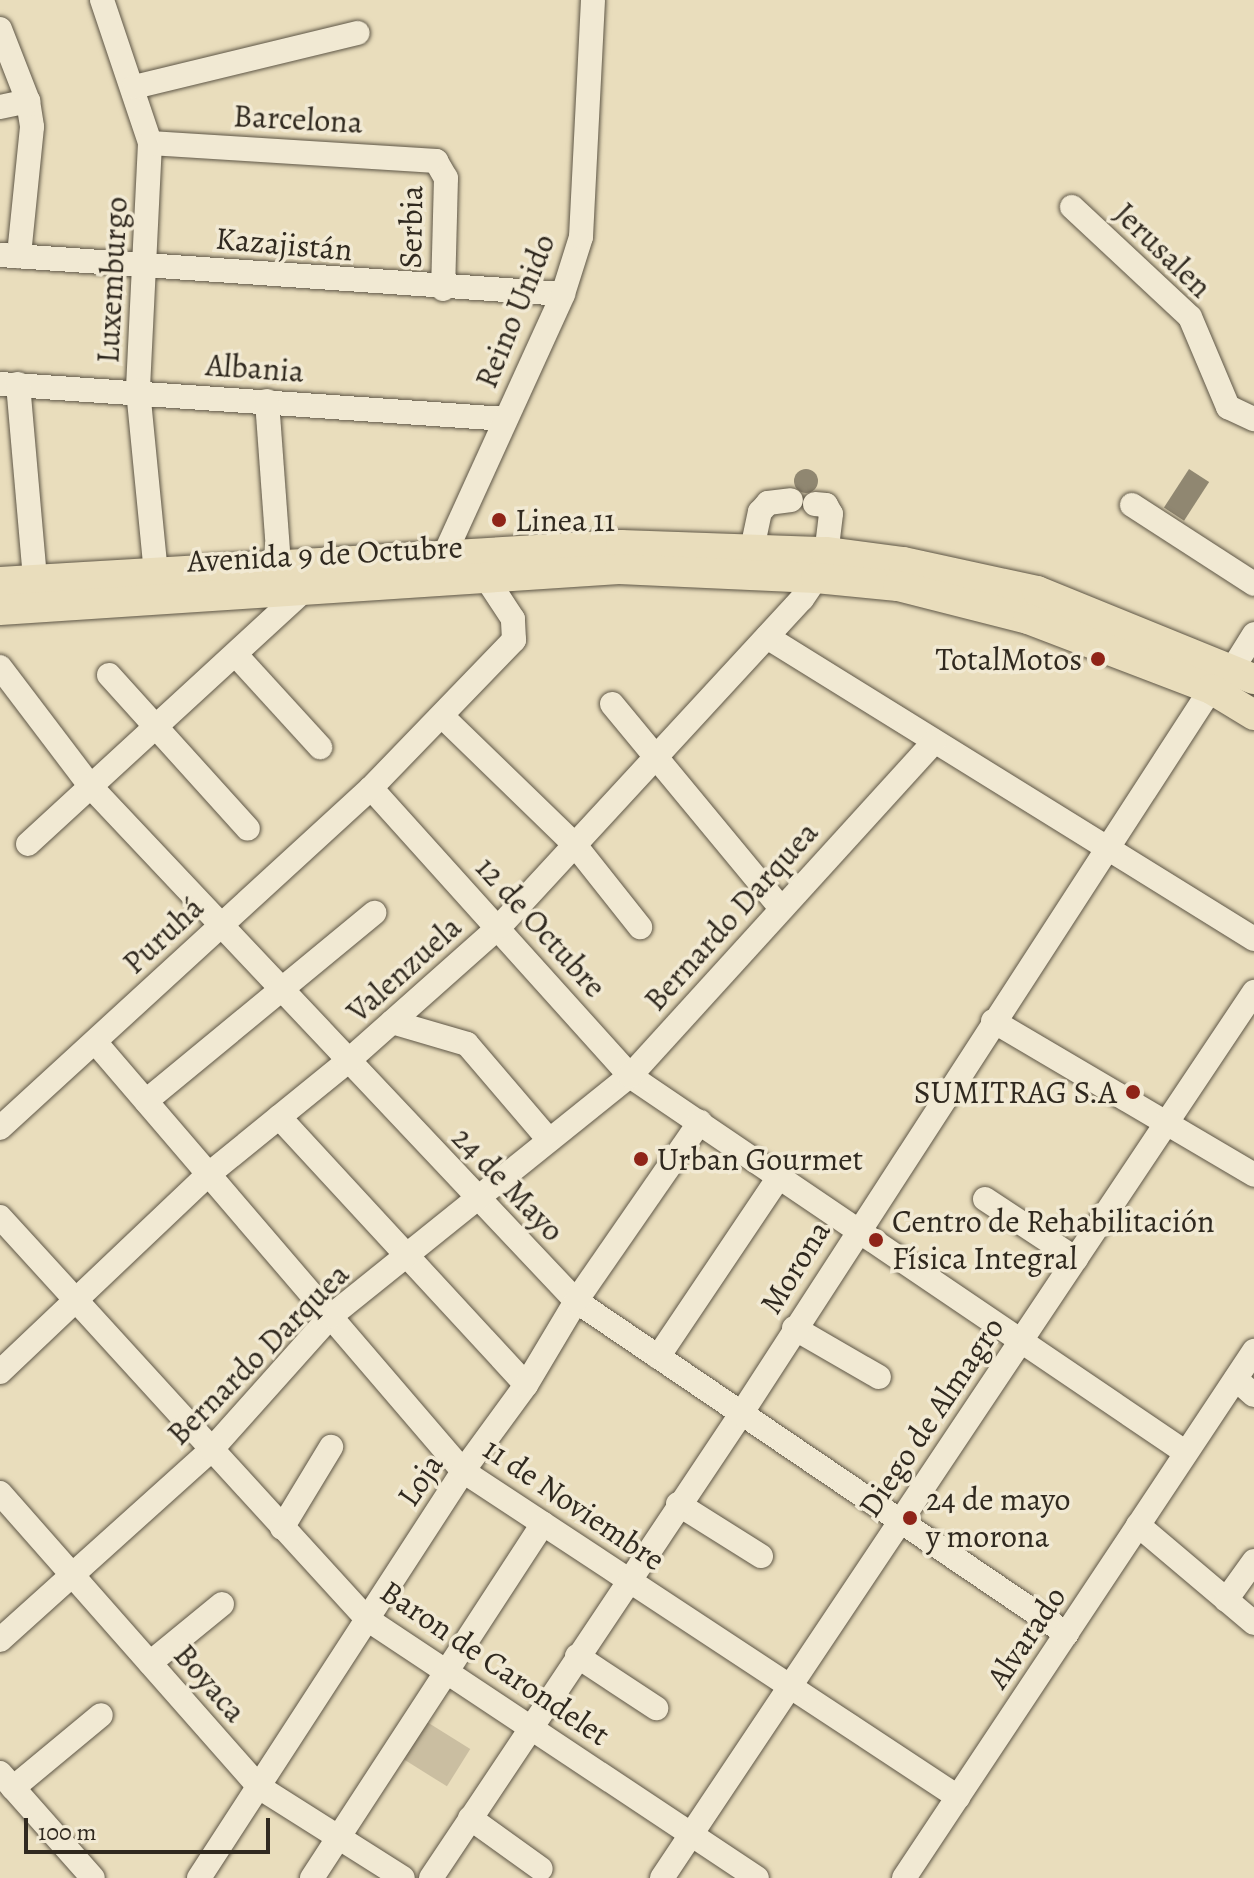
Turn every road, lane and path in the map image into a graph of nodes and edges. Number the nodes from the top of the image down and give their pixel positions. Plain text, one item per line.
1 (104, 0) edge
2 (593, 0) edge
3 (0, 29) edge
4 (358, 33) dead end
5 (134, 87) junction
6 (28, 101) junction
7 (0, 107) edge
8 (150, 143) junction
9 (441, 165) joint
10 (1072, 207) dead end
11 (9, 256) edge
12 (146, 265) junction
13 (443, 289) junction
14 (563, 294) junction
15 (9, 384) edge
16 (138, 390) junction
17 (267, 401) junction
18 (505, 419) junction
19 (1254, 419) edge
20 (1132, 505) dead end
21 (752, 549) junction
22 (279, 564) junction
23 (821, 565) junction
24 (437, 570) junction
25 (156, 572) junction
26 (35, 579) junction
27 (488, 581) junction
28 (0, 582) edge
29 (1254, 584) edge
30 (305, 589) junction
31 (0, 610) edge
32 (1254, 634) edge
33 (767, 637) junction
34 (236, 655) junction
35 (0, 667) edge
36 (1243, 673) edge
37 (109, 675) dead end
38 (1211, 689) junction
39 (612, 704) dead end
40 (1254, 715) edge
41 (443, 717) junction
42 (157, 728) junction
43 (934, 742) junction
44 (320, 747) dead end
45 (656, 758) junction
46 (92, 788) junction
47 (371, 788) junction
48 (248, 829) dead end
49 (28, 844) dead end
50 (575, 845) junction
51 (1109, 848) junction
52 (780, 907) junction
53 (374, 913) dead end
54 (221, 924) junction
55 (500, 926) junction
56 (640, 927) dead end
57 (1254, 939) edge
58 (282, 991) junction
59 (1254, 992) edge
60 (993, 1021) junction
61 (392, 1022) junction
62 (96, 1043) junction
63 (348, 1061) junction
64 (630, 1076) junction
65 (146, 1101) junction
66 (279, 1117) junction
67 (700, 1122) junction
68 (1166, 1124) junction
69 (0, 1128) edge
70 (549, 1140) junction
71 (209, 1174) junction
72 (1254, 1175) edge
73 (779, 1177) junction
74 (478, 1198) junction
75 (985, 1199) dead end
76 (0, 1217) edge
77 (858, 1226) junction
78 (404, 1258) junction
79 (1076, 1259) junction
80 (75, 1298) junction
81 (576, 1301) junction
82 (331, 1316) junction
83 (794, 1328) junction
84 (1021, 1343) junction
85 (1254, 1351) edge
86 (658, 1357) junction
87 (0, 1372) edge
88 (879, 1377) dead end
89 (526, 1385) junction
90 (1245, 1387) edge
91 (741, 1414) junction
92 (331, 1447) dead end
93 (212, 1449) junction
94 (1185, 1452) junction
95 (463, 1471) junction
96 (0, 1493) edge
97 (678, 1504) junction
98 (898, 1520) junction
99 (543, 1524) junction
100 (1138, 1525) junction
101 (282, 1528) junction
102 (761, 1556) dead end
103 (1254, 1561) edge
104 (71, 1574) junction
105 (627, 1579) junction
106 (1226, 1600) junction
107 (222, 1604) dead end
108 (367, 1619) junction
109 (1254, 1623) edge
110 (1067, 1634) junction
111 (0, 1640) edge
112 (577, 1656) junction
113 (150, 1663) junction
114 (447, 1672) junction
115 (789, 1686) junction
116 (656, 1708) dead end
117 (101, 1715) dead end
118 (530, 1727) junction
119 (7, 1780) edge
120 (259, 1787) junction
121 (958, 1797) junction
122 (470, 1818) junction
123 (691, 1834) junction
124 (339, 1837) junction
125 (541, 1869) dead end
126 (93, 1878) edge
127 (199, 1878) edge
128 (312, 1878) edge
129 (403, 1878) edge
130 (431, 1878) edge
131 (662, 1878) edge
132 (757, 1878) edge
133 (904, 1878) edge

1 - 5 street, Luxemburgo
2 - 14 street, Reino Unido
3 - 6 street
4 - 5 street
5 - 8 street, Luxemburgo
6 - 7 street
6 - 11 street
8 - 9 street, Barcelona
8 - 12 street, Luxemburgo
9 - 13 street, Serbia
10 - 19 street, Jerusalen
11 - 12 street, Kazajistán
12 - 13 street, Kazajistán
12 - 16 street, Luxemburgo
13 - 14 street, Kazajistán
14 - 18 street, Reino Unido
15 - 16 street, Albania
15 - 26 street
16 - 17 street, Albania
16 - 25 street, Luxemburgo
17 - 18 street, Albania
17 - 22 street
18 - 24 street, Reino Unido
20 - 29 street
21 - 23 main road, Avenida 9 de Octubre
21 - 23 street
21 - 24 main road, Avenida 9 de Octubre
22 - 24 main road, Avenida 9 de Octubre
22 - 25 main road, Avenida 9 de Octubre
23 - 27 main road, Avenida 9 de Octubre
23 - 33 street, Valenzuela
23 - 36 main road, Avenida 9 de Octubre
23 - 38 main road, Avenida 9 de Octubre
24 - 27 main road, Avenida 9 de Octubre
24 - 30 main road, Avenida 9 de Octubre
25 - 26 main road, Avenida 9 de Octubre
26 - 28 main road, Avenida 9 de Octubre
27 - 41 street, Puruhá
30 - 31 main road, Avenida 9 de Octubre
30 - 34 street
32 - 36 street
33 - 43 street
33 - 45 street, Valenzuela
34 - 42 street
34 - 44 street
35 - 46 street, 24 de Mayo
37 - 42 street
38 - 40 main road, Avenida 9 de Octubre
38 - 51 street, Morona
39 - 45 street
41 - 47 street, Puruhá
41 - 50 street
42 - 46 street
42 - 48 street
43 - 51 street
43 - 52 street, Bernardo Darquea
45 - 50 street, Valenzuela
45 - 52 street
46 - 49 street
46 - 54 street, 24 de Mayo
47 - 54 street, Puruhá
47 - 55 street, 12 de Octubre
50 - 55 street, Valenzuela
50 - 56 street
51 - 57 street
51 - 60 street, Morona
52 - 64 street, Bernardo Darquea
53 - 58 street
54 - 58 street, 24 de Mayo
54 - 62 street, Puruhá
55 - 61 street, Valenzuela
55 - 64 street, 12 de Octubre
58 - 63 street, 24 de Mayo
58 - 65 street
59 - 68 street, Diego de Almagro
60 - 68 street
60 - 77 street, Morona
61 - 63 street, Valenzuela
61 - 70 street
62 - 65 street, 11 de Noviembre
62 - 69 street, Puruhá
63 - 66 street, Valenzuela
63 - 74 street, 24 de Mayo
64 - 67 street, 12 de Octubre
64 - 70 street, Bernardo Darquea
65 - 71 street, 11 de Noviembre
66 - 71 street, Valenzuela
66 - 78 street
67 - 73 street, 12 de Octubre
67 - 81 street, Loja
68 - 72 street
68 - 79 street, Diego de Almagro
70 - 74 street, Bernardo Darquea
71 - 80 street, Valenzuela
71 - 82 street, 11 de Noviembre
73 - 77 street, 12 de Octubre
73 - 86 street
74 - 78 street, Bernardo Darquea
74 - 81 street, 24 de Mayo
75 - 79 street
76 - 80 street, Baron de Carondelet
77 - 83 street, Morona
77 - 84 street, 12 de Octubre
78 - 82 street, Bernardo Darquea
78 - 89 street
79 - 84 street, Diego de Almagro
80 - 87 street, Valenzuela
80 - 93 street, Baron de Carondelet
81 - 86 street, 24 de Mayo
81 - 89 street, Loja
82 - 93 street, Bernardo Darquea
82 - 95 street, 11 de Noviembre
83 - 88 street
83 - 91 street, Morona
84 - 94 street, 12 de Octubre
84 - 98 street, Diego de Almagro
85 - 90 street, Alvarado
86 - 91 street, 24 de Mayo
89 - 95 street, Loja
90 - 94 street, Alvarado
91 - 97 street, Morona
91 - 98 street, 24 de Mayo
92 - 101 street
93 - 101 street, Baron de Carondelet
93 - 104 street, Bernardo Darquea
94 - 100 street, Alvarado
95 - 99 street, 11 de Noviembre
95 - 108 street, Loja
96 - 104 street, Boyaca
97 - 102 street
97 - 105 street, Morona
98 - 110 street, 24 de Mayo
98 - 115 street, Diego de Almagro
99 - 105 street, 11 de Noviembre
99 - 114 street
100 - 106 street
100 - 110 street, Alvarado
101 - 108 street, Baron de Carondelet
103 - 106 street
104 - 111 street, Bernardo Darquea
104 - 113 street, Boyaca
105 - 112 street, Morona
105 - 115 street, 11 de Noviembre
106 - 109 street
107 - 113 street
108 - 114 street, Baron de Carondelet
108 - 120 street, Loja
110 - 121 street, Alvarado
112 - 116 street
112 - 118 street, Morona
113 - 120 street, Boyaca
114 - 118 street, Baron de Carondelet
114 - 124 street
115 - 121 street, 11 de Noviembre
115 - 123 street, Diego de Almagro
117 - 119 street
118 - 122 street, Morona
118 - 123 street, Baron de Carondelet
119 - 126 street
120 - 124 street, Boyaca
120 - 127 street, Loja
121 - 133 street, Alvarado
122 - 125 street
122 - 130 street, Morona
123 - 131 street, Diego de Almagro
123 - 132 street, Baron de Carondelet
124 - 128 street
124 - 129 street, Boyaca

